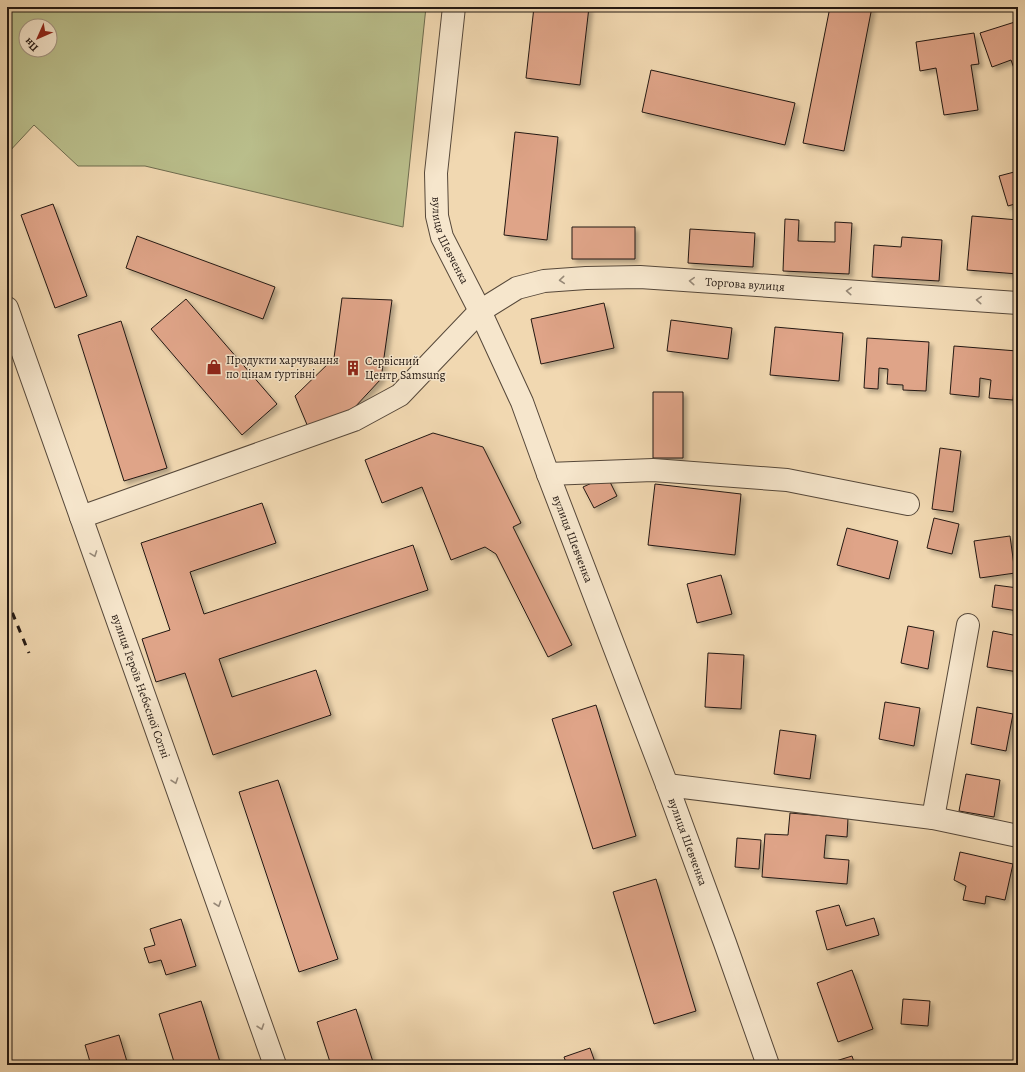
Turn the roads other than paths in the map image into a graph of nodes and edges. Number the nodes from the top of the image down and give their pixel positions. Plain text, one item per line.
1 (454, 7) edge
2 (1018, 303) edge
3 (7, 308) edge
4 (480, 311) junction
5 (548, 474) junction
6 (908, 504) dead end
7 (81, 517) junction
8 (968, 625) dead end
9 (667, 785) junction
10 (932, 818) junction
11 (1018, 836) edge
12 (275, 1065) edge
13 (768, 1065) edge

1 - 4 street, вулиця Шевченка
2 -> 4 street, Торгова вулиця
3 - 7 street, вулиця Героїв Небесної Сотні
4 - 5 street, вулиця Шевченка
4 - 7 street, Торгова вулиця
5 - 6 street
5 - 9 street, вулиця Шевченка
7 -> 12 street, вулиця Героїв Небесної Сотні
8 - 10 street
9 - 10 street
9 - 13 street, вулиця Шевченка
10 - 11 street

